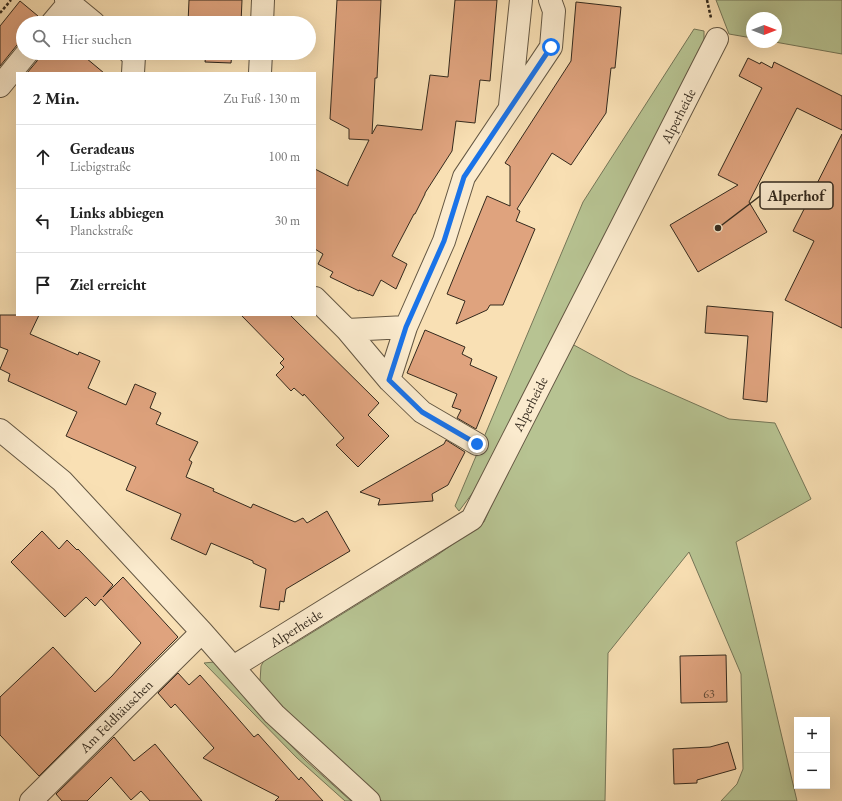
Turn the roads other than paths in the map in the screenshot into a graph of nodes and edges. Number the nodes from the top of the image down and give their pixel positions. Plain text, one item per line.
1 (263, 0) edge
2 (521, 0) edge
3 (550, 0) edge
4 (68, 1) edge
5 (57, 16) edge
6 (86, 16) edge
7 (262, 16) edge
8 (717, 39) dead end
9 (21, 60) edge
10 (134, 60) edge
11 (261, 60) edge
12 (133, 72) edge
13 (260, 72) edge
14 (0, 86) edge
15 (509, 110) junction
16 (316, 299) edge
17 (406, 327) junction
18 (347, 330) junction
19 (389, 380) junction
20 (0, 430) edge
21 (477, 444) dead end
22 (202, 632) junction
23 (233, 667) junction
24 (31, 801) edge
25 (369, 801) edge

1 - 7 street
2 - 15 street
3 - 15 street
4 - 5 street
4 - 6 street
8 - 23 street, Alperheide
9 - 14 street
10 - 12 street
11 - 13 street
15 - 17 street
16 - 18 street
17 - 18 street
17 - 19 street
18 - 19 street
19 - 21 street
20 - 22 street
22 - 23 street
22 - 24 street, Am Feldhäuschen
23 - 25 street

